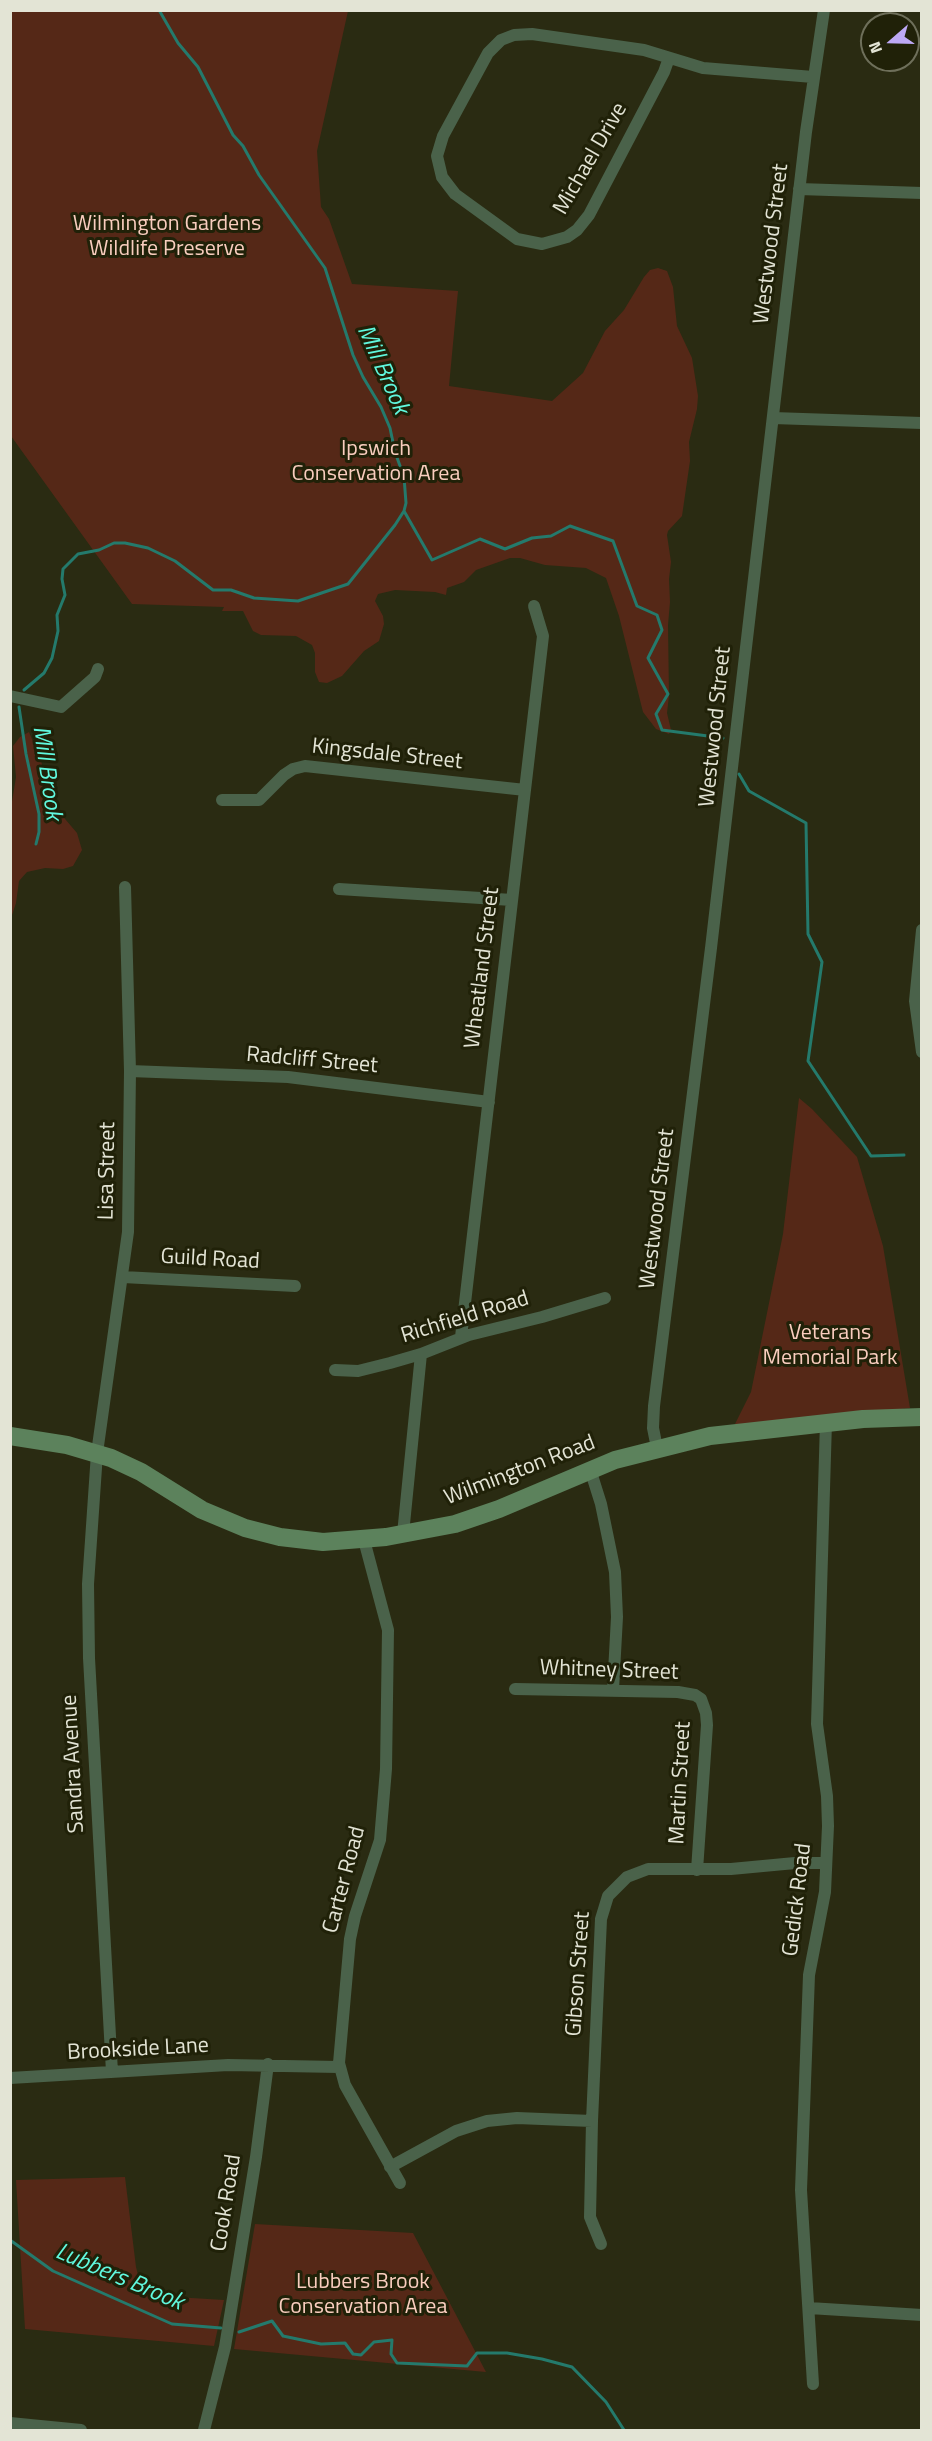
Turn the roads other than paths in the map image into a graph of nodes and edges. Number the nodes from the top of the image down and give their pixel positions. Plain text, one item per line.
1 (824, 10) edge
2 (669, 58) junction
3 (813, 77) junction
4 (799, 189) junction
5 (921, 193) edge
6 (773, 418) junction
7 (921, 423) edge
8 (534, 606) dead end
9 (98, 669) dead end
10 (10, 696) edge
11 (525, 790) junction
12 (222, 800) dead end
13 (125, 886) dead end
14 (339, 889) dead end
15 (512, 900) junction
16 (921, 930) edge
17 (921, 1052) edge
18 (130, 1071) junction
19 (489, 1102) junction
20 (123, 1277) junction
21 (295, 1286) dead end
22 (605, 1298) dead end
23 (461, 1337) junction
24 (421, 1354) junction
25 (335, 1370) dead end
26 (921, 1417) edge
27 (826, 1422) junction
28 (10, 1436) edge
29 (657, 1448) junction
30 (98, 1454) junction
31 (590, 1469) junction
32 (403, 1534) junction
33 (364, 1540) junction
34 (515, 1689) dead end
35 (614, 1690) junction
36 (701, 1699) joint
37 (826, 1863) junction
38 (697, 1870) junction
39 (268, 2064) junction
40 (339, 2067) junction
41 (112, 2072) junction
42 (10, 2078) edge
43 (592, 2121) junction
44 (390, 2167) junction
45 (400, 2183) dead end
46 (601, 2244) dead end
47 (809, 2308) junction
48 (921, 2315) edge
49 (813, 2384) dead end
50 (10, 2423) edge
51 (81, 2430) edge
52 (204, 2430) edge

1 - 3 street, Westwood Street
2 - 2 street, Michael Drive
2 - 3 street, Michael Drive
3 - 4 street, Westwood Street
4 - 5 street
4 - 6 street, Westwood Street
6 - 7 street
6 - 29 street, Westwood Street
8 - 11 street, Wheatland Street
9 - 10 street
11 - 12 street, Kingsdale Street
11 - 15 street, Wheatland Street
13 - 18 street, Lisa Street
14 - 15 street
15 - 19 street, Wheatland Street
16 - 17 street
18 - 19 street, Radcliff Street
18 - 20 street, Lisa Street
19 - 23 street, Wheatland Street
20 - 21 street, Guild Road
20 - 30 street, Lisa Street
22 - 23 street, Richfield Road
23 - 24 street, Richfield Road
24 - 25 street, Richfield Road
24 - 32 street
26 - 27 main road, Wilmington Road
27 - 29 main road, Wilmington Road
27 - 37 street, Gedick Road
28 - 30 main road, Wilmington Road
29 - 31 main road, Wilmington Road
30 - 33 main road, Wilmington Road
30 - 41 street, Sandra Avenue
31 - 32 main road, Wilmington Road
31 - 35 street
32 - 33 main road, Wilmington Road
33 - 40 street, Carter Road
34 - 35 street, Whitney Street
35 - 36 street, Whitney Street
36 - 38 street, Martin Street
37 - 38 street, Gibson Street
37 - 47 street, Gedick Road
38 - 43 street, Gibson Street
39 - 40 street, Brookside Lane
39 - 41 street, Brookside Lane
39 - 52 street, Cook Road
40 - 44 street, Carter Road
41 - 42 street, Brookside Lane
43 - 44 street
43 - 46 street, Gibson Street
44 - 45 street, Carter Road
47 - 48 street
47 - 49 street, Gedick Road
50 - 51 street

